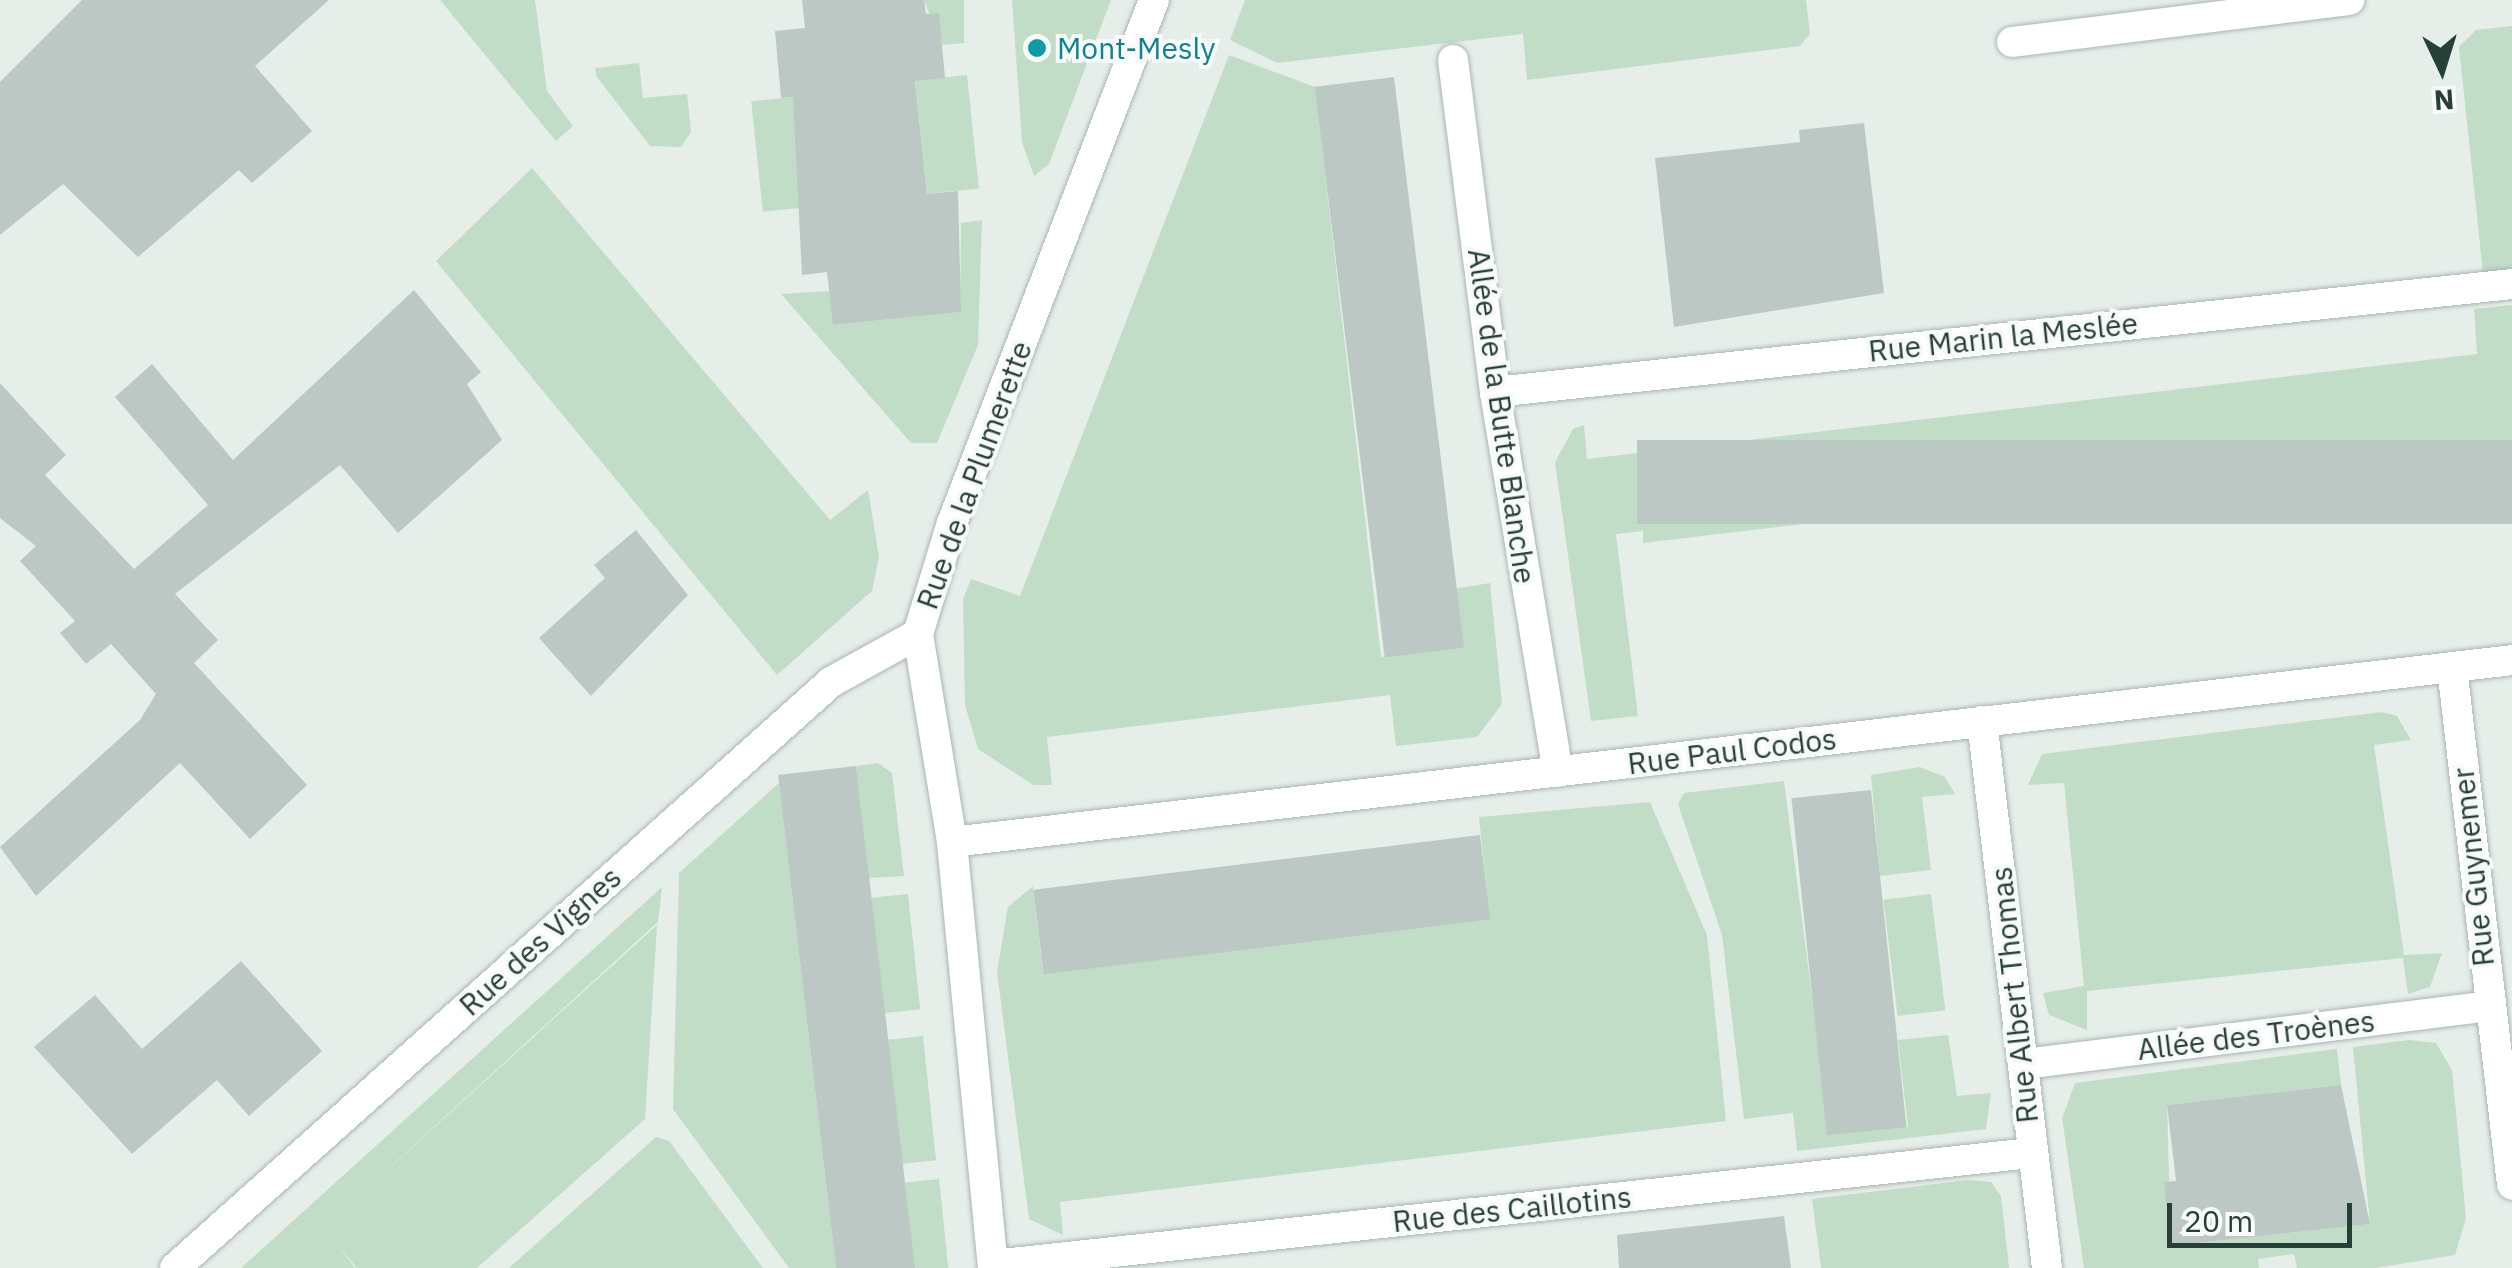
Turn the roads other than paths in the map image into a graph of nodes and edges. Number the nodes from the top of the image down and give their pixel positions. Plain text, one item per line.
1 (1154, 0) edge
2 (2349, 0) edge
3 (2012, 42) dead end
4 (1453, 60) dead end
5 (2512, 284) edge
6 (1495, 392) junction
7 (918, 634) junction
8 (2512, 660) edge
9 (2452, 667) junction
10 (1982, 722) junction
11 (1558, 772) junction
12 (952, 842) junction
13 (2488, 1006) junction
14 (2024, 1064) junction
15 (2032, 1153) junction
16 (2512, 1185) edge
17 (993, 1266) edge
18 (175, 1268) edge
19 (2047, 1268) edge

1 - 7 street, Rue de la Plumerette
2 - 3 street
4 - 6 street, Allée de la Butte Blanche
5 - 6 street, Rue Marin la Meslée
6 - 11 street, Allée de la Butte Blanche
7 - 12 street, Rue de la Plumerette
7 - 18 street, Rue des Vignes
8 - 9 street, Rue Paul Codos
9 - 10 street, Rue Paul Codos
9 - 13 street, Rue Guynemer
10 - 11 street, Rue Paul Codos
10 - 14 street, Rue Albert Thomas
11 - 12 street, Rue Paul Codos
12 - 17 street, Rue de la Plumerette
13 - 14 street, Allée des Troènes
13 - 16 street, Rue Guynemer
14 - 15 street, Rue Albert Thomas
15 - 17 street, Rue des Caillotins
15 - 19 street, Rue Albert Thomas

